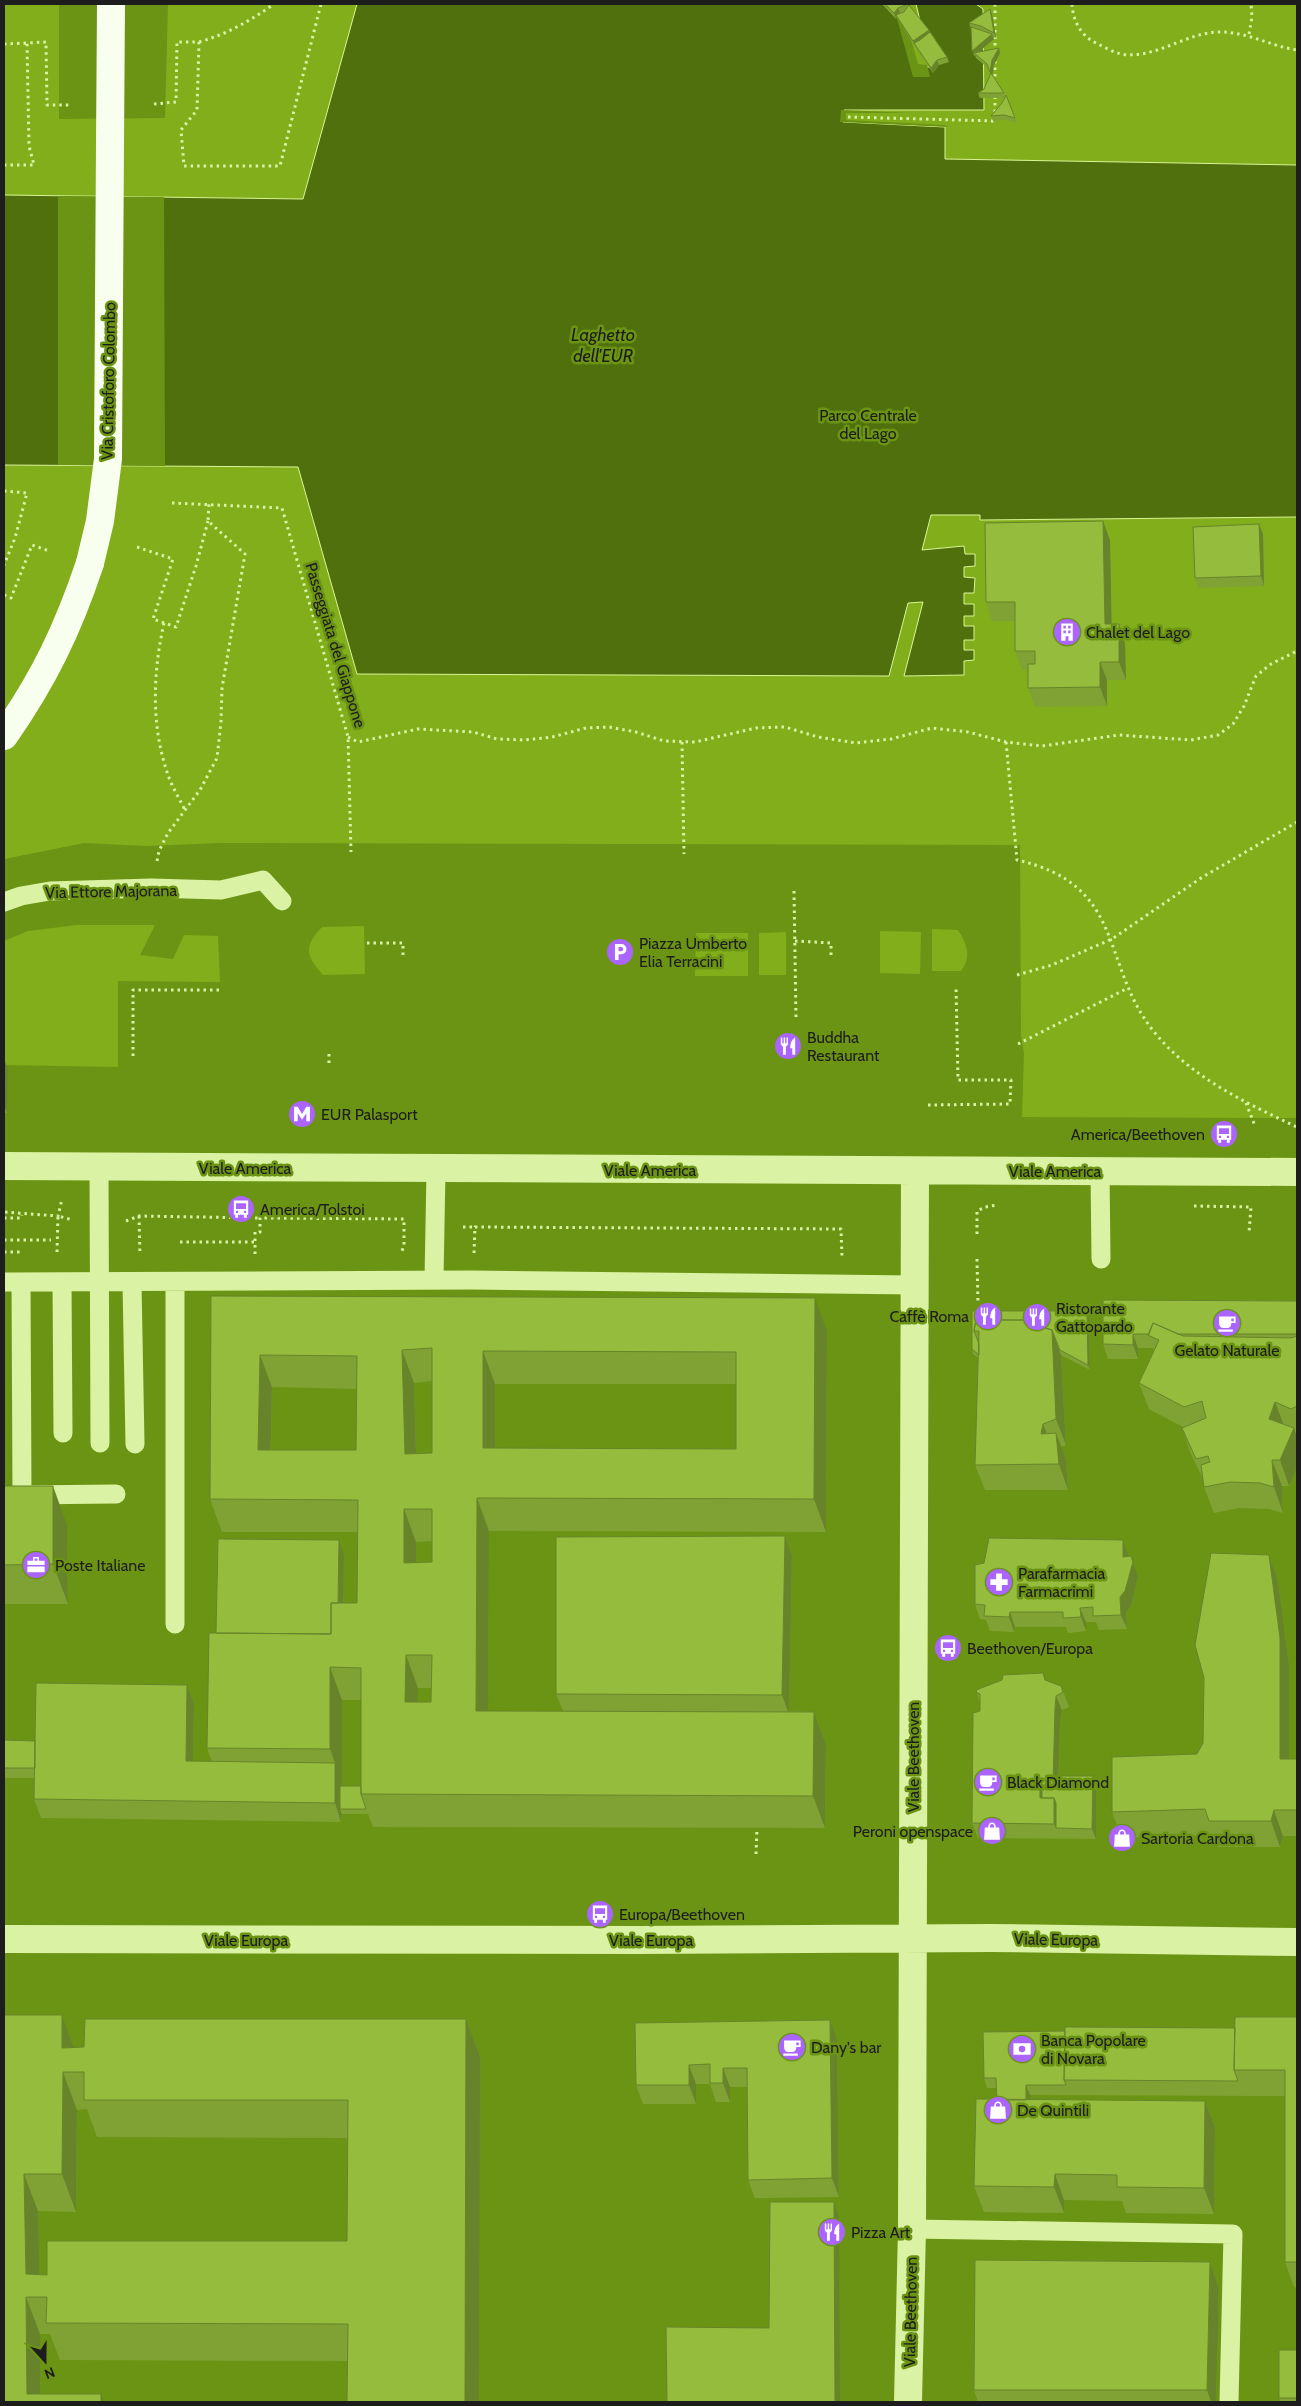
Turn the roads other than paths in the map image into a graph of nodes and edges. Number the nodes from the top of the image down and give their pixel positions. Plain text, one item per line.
1 (112, 4) edge
2 (4, 736) edge
3 (282, 901) dead end
4 (4, 902) edge
5 (4, 1166) edge
6 (99, 1167) junction
7 (436, 1170) junction
8 (914, 1171) junction
9 (1100, 1171) junction
10 (1297, 1172) edge
11 (1101, 1259) dead end
12 (434, 1280) junction
13 (12, 1282) edge
14 (62, 1282) junction
15 (98, 1282) junction
16 (132, 1282) junction
17 (175, 1283) junction
18 (914, 1285) junction
19 (63, 1433) dead end
20 (100, 1444) dead end
21 (135, 1444) dead end
22 (116, 1494) dead end
23 (175, 1624) dead end
24 (4, 1939) edge
25 (912, 1939) junction
26 (1297, 1942) edge
27 (912, 2228) junction
28 (908, 2402) edge
29 (1229, 2402) edge

1 - 2 main road, Via Cristoforo Colombo, bridge
3 - 4 lane, Via Ettore Majorana
5 - 6 street, Viale America
6 - 7 street, Viale America
6 - 15 lane
7 - 8 street, Viale America
7 - 12 lane
8 - 9 street, Viale America
8 - 18 street, Viale Beethoven
9 - 10 street, Viale America
9 - 11 lane
12 - 17 lane
12 - 18 lane
13 - 14 lane
13 - 22 lane
14 - 15 lane
14 - 19 lane
15 - 16 lane
15 - 20 lane
16 - 17 lane
16 - 21 lane
17 - 23 lane
18 - 25 street, Viale Beethoven
24 - 25 street, Viale Europa
25 - 26 street, Viale Europa
25 - 27 street, Viale Beethoven
27 - 28 street, Viale Beethoven
27 - 29 lane

